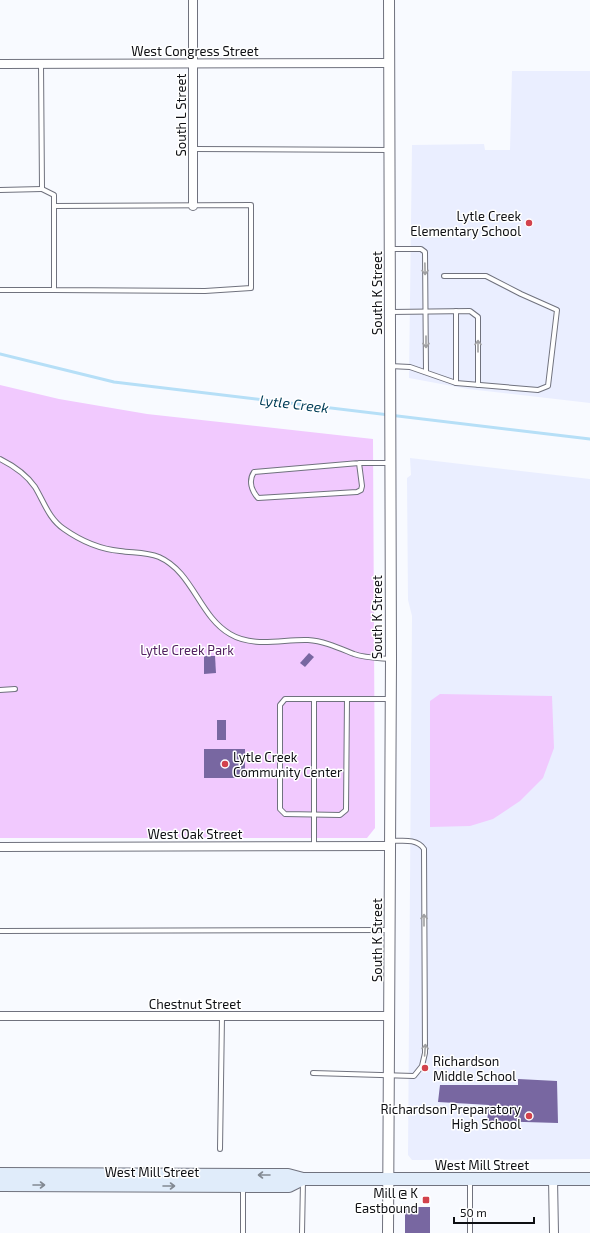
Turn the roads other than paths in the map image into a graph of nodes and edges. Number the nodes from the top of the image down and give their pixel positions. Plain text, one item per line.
1 (193, 0) edge
2 (389, 0) edge
3 (194, 63) junction
4 (389, 63) junction
5 (0, 64) edge
6 (41, 64) junction
7 (193, 149) junction
8 (390, 150) junction
9 (42, 189) junction
10 (0, 190) edge
11 (54, 206) junction
12 (193, 206) junction
13 (390, 249) junction
14 (444, 276) dead end
15 (0, 290) edge
16 (54, 290) junction
17 (426, 311) junction
18 (456, 311) junction
19 (390, 312) junction
20 (390, 366) junction
21 (426, 372) junction
22 (456, 383) junction
23 (478, 385) junction
24 (0, 459) edge
25 (359, 463) junction
26 (390, 463) junction
27 (391, 659) junction
28 (15, 689) dead end
29 (0, 690) edge
30 (314, 699) junction
31 (347, 699) junction
32 (390, 699) junction
33 (314, 815) junction
34 (390, 844) junction
35 (314, 846) junction
36 (0, 847) edge
37 (389, 930) junction
38 (0, 931) edge
39 (0, 1016) edge
40 (390, 1016) junction
41 (222, 1017) junction
42 (313, 1073) dead end
43 (390, 1076) junction
44 (220, 1149) dead end
45 (0, 1174) edge
46 (303, 1179) junction
47 (388, 1179) junction
48 (470, 1179) junction
49 (553, 1179) junction
50 (590, 1179) edge
51 (0, 1185) edge
52 (243, 1186) junction
53 (243, 1233) edge
54 (302, 1233) edge
55 (388, 1233) edge
56 (470, 1233) edge
57 (554, 1233) edge

1 - 3 street, South L Street
2 - 4 street, South K Street
3 - 4 street, West Congress Street
3 - 6 street, West Congress Street
3 - 7 street, South L Street
4 - 8 street, South K Street
5 - 6 street, West Congress Street
6 - 9 lane
7 - 8 lane
7 - 12 street, South L Street
8 - 13 street, South K Street
9 - 10 lane
9 - 11 lane
11 - 12 lane
11 - 16 lane
12 - 16 lane
13 -> 17 lane
13 - 19 street, South K Street
14 - 23 lane
15 - 16 lane
17 - 18 lane
17 - 19 lane
17 -> 21 lane
18 - 22 lane
23 -> 18 lane
19 - 20 street, South K Street
20 - 21 lane
20 - 26 street, South K Street
21 - 22 lane
22 - 23 lane
24 - 27 lane
25 - 25 lane
25 - 26 lane
26 - 27 street, South K Street
27 - 32 street, South K Street
28 - 29 lane
30 - 31 lane
30 - 33 lane
30 - 33 lane
31 - 32 lane
31 - 33 lane
32 - 34 street, South K Street
33 - 35 lane
34 - 35 street, West Oak Street
34 - 37 street, South K Street
43 -> 34 lane
35 - 36 street, West Oak Street
37 - 38 lane
37 - 40 street, South K Street
39 - 41 street, Chestnut Street
40 - 41 street, Chestnut Street
40 - 43 street, South K Street
41 - 44 lane
42 - 43 lane
43 - 47 street, South K Street
46 -> 45 main road, West Mill Street
46 - 47 main road, West Mill Street
46 - 52 main road, West Mill Street
46 - 54 lane
47 - 48 main road, West Mill Street
47 - 55 street, South K Street
48 - 49 main road, West Mill Street
48 - 56 lane
49 - 50 main road, West Mill Street
49 - 57 street
51 -> 52 main road, West Mill Street
52 - 53 lane

